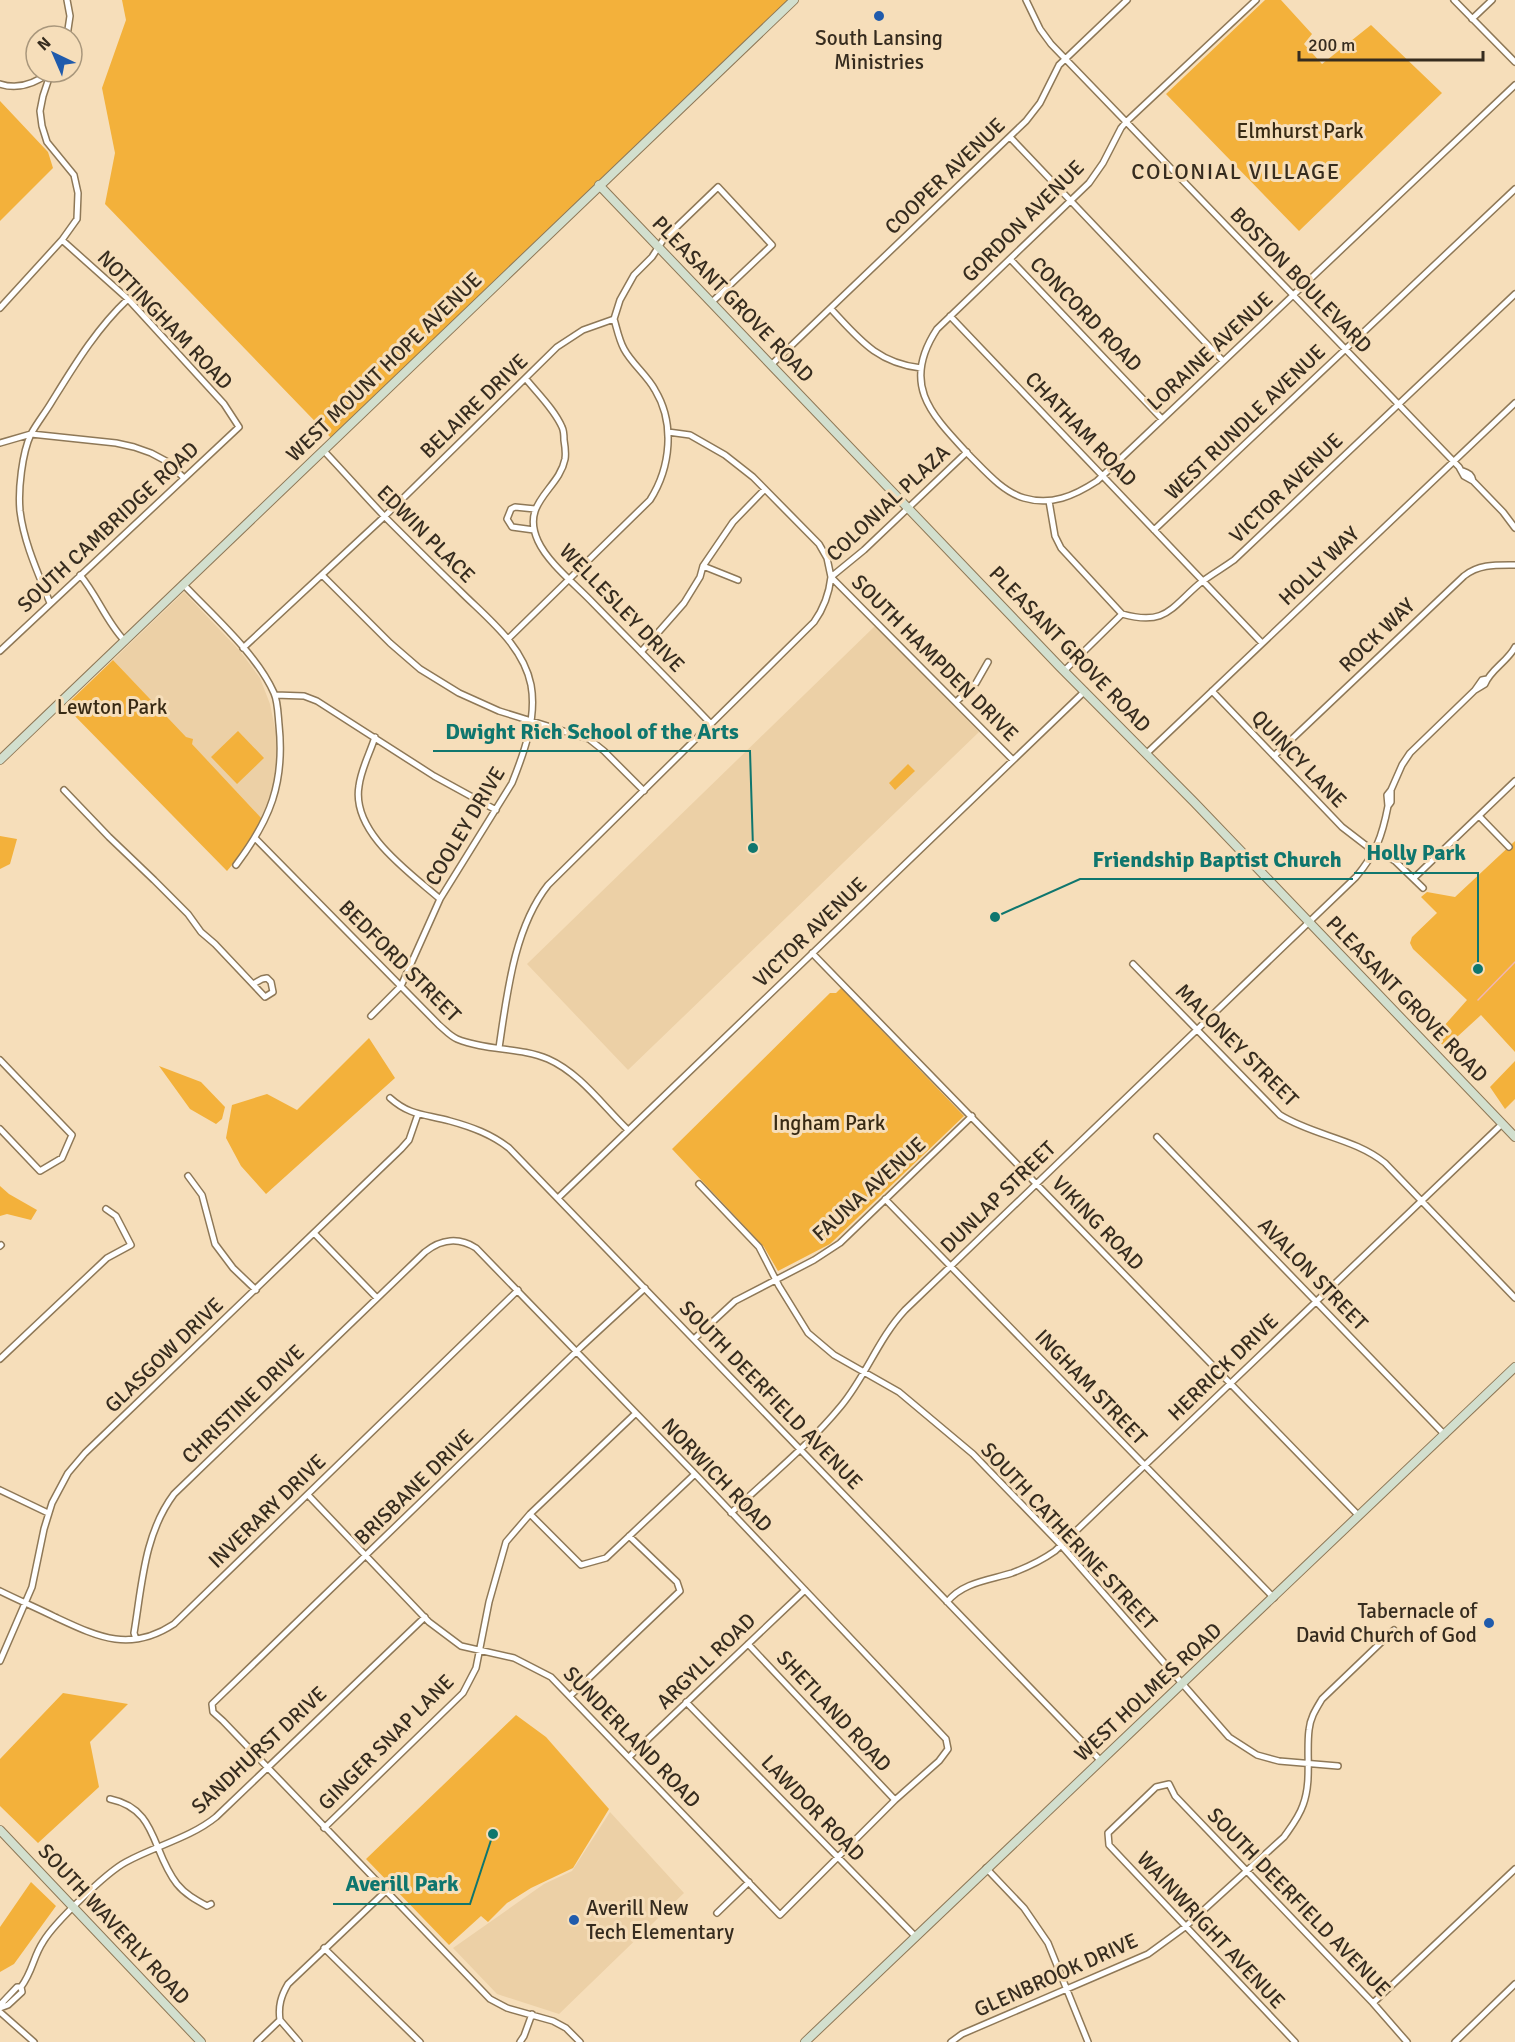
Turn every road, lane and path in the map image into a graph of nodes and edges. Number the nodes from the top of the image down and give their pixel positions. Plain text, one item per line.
1 (67, 0) edge
2 (794, 0) edge
3 (1026, 0) edge
4 (1127, 0) edge
5 (1256, 0) edge
6 (1455, 0) edge
7 (1492, 0) edge
8 (1472, 19) junction
9 (69, 24) edge
10 (1065, 59) junction
11 (1515, 62) edge
12 (0, 84) edge
13 (26, 84) edge
14 (47, 84) edge
15 (1515, 85) edge
16 (1126, 122) junction
17 (1010, 137) junction
18 (599, 185) junction
19 (1515, 189) edge
20 (1071, 201) junction
21 (62, 240) junction
22 (658, 247) junction
23 (1010, 259) junction
24 (1515, 294) edge
25 (1293, 295) junction
26 (128, 299) junction
27 (712, 302) junction
28 (0, 308) edge
29 (831, 309) junction
30 (950, 316) junction
31 (615, 319) junction
32 (1345, 349) junction
33 (1223, 361) junction
34 (771, 365) junction
35 (921, 368) junction
36 (526, 379) junction
37 (1515, 403) edge
38 (1398, 404) junction
39 (1162, 418) junction
40 (239, 427) joint
41 (668, 432) junction
42 (32, 434) junction
43 (0, 443) edge
44 (323, 450) junction
45 (967, 452) junction
46 (1454, 461) junction
47 (1102, 476) junction
48 (184, 478) junction
49 (765, 489) junction
50 (1049, 501) junction
51 (909, 507) junction
52 (535, 509) junction
53 (385, 516) junction
54 (1515, 528) edge
55 (534, 530) junction
56 (1154, 530) junction
57 (1515, 565) edge
58 (704, 566) junction
59 (80, 574) junction
60 (322, 575) junction
61 (831, 577) junction
62 (569, 579) junction
63 (738, 580) dead end
64 (1203, 581) junction
65 (183, 584) junction
66 (50, 603) junction
67 (1122, 614) junction
68 (508, 639) junction
69 (124, 640) junction
70 (1263, 643) junction
71 (1515, 647) edge
72 (243, 648) junction
73 (0, 651) edge
74 (641, 652) junction
75 (988, 662) dead end
76 (1065, 670) junction
77 (1085, 691) junction
78 (1212, 691) junction
79 (275, 695) junction
80 (956, 702) junction
81 (530, 722) junction
82 (711, 724) junction
83 (375, 737) junction
84 (1146, 754) junction
85 (1275, 756) junction
86 (0, 760) edge
87 (1013, 760) junction
88 (1515, 781) edge
89 (64, 790) dead end
90 (644, 791) junction
91 (496, 810) junction
92 (1479, 816) junction
93 (256, 839) junction
94 (1509, 847) dead end
95 (1376, 850) junction
96 (236, 865) dead end
97 (1414, 878) junction
98 (1423, 888) dead end
99 (440, 899) junction
100 (1309, 922) junction
101 (812, 953) junction
102 (1133, 964) dead end
103 (253, 984) dead end
104 (400, 986) junction
105 (371, 1016) dead end
106 (1197, 1030) junction
107 (499, 1048) junction
108 (0, 1060) edge
109 (390, 1098) dead end
110 (418, 1114) junction
111 (972, 1116) junction
112 (1502, 1124) junction
113 (0, 1129) edge
114 (628, 1130) junction
115 (1157, 1137) dead end
116 (1515, 1137) edge
117 (188, 1176) dead end
118 (699, 1184) dead end
119 (1036, 1184) junction
120 (558, 1198) junction
121 (885, 1199) junction
122 (1421, 1201) junction
123 (106, 1209) dead end
124 (314, 1233) junction
125 (450, 1240) joint
126 (950, 1266) junction
127 (776, 1279) junction
128 (645, 1288) junction
129 (256, 1290) junction
130 (518, 1290) junction
131 (377, 1298) junction
132 (1515, 1298) edge
133 (1316, 1301) junction
134 (694, 1339) junction
135 (577, 1351) junction
136 (0, 1359) edge
137 (1515, 1368) edge
138 (864, 1372) junction
139 (1230, 1383) junction
140 (635, 1414) junction
141 (1445, 1435) junction
142 (799, 1449) junction
143 (1144, 1466) junction
144 (694, 1474) junction
145 (0, 1490) edge
146 (308, 1495) junction
147 (48, 1513) junction
148 (731, 1513) junction
149 (530, 1514) junction
150 (1359, 1516) junction
151 (629, 1536) junction
152 (1061, 1545) junction
153 (366, 1556) junction
154 (805, 1590) junction
155 (0, 1591) edge
156 (1274, 1598) junction
157 (947, 1602) junction
158 (26, 1604) junction
159 (424, 1617) junction
160 (1394, 1630) dead end
161 (136, 1639) junction
162 (748, 1644) junction
163 (480, 1650) junction
164 (0, 1661) edge
165 (1182, 1685) junction
166 (571, 1695) junction
167 (686, 1702) junction
168 (629, 1757) junction
169 (1100, 1760) junction
170 (1309, 1764) junction
171 (1338, 1766) dead end
172 (268, 1768) junction
173 (110, 1799) dead end
174 (895, 1800) junction
175 (324, 1828) junction
176 (0, 1830) edge
177 (1107, 1839) joint
178 (158, 1847) junction
179 (837, 1857) junction
180 (986, 1868) junction
181 (1515, 1869) edge
182 (1246, 1871) junction
183 (749, 1882) junction
184 (386, 1892) junction
185 (211, 1904) dead end
186 (74, 1908) junction
187 (717, 1913) dead end
188 (1185, 1927) junction
189 (915, 1936) junction
190 (324, 1948) junction
191 (1515, 1984) edge
192 (1067, 1989) junction
193 (1373, 2003) junction
194 (0, 2008) edge
195 (532, 2014) junction
196 (280, 2020) junction
197 (34, 2042) edge
198 (201, 2042) edge
199 (257, 2042) edge
200 (299, 2042) edge
201 (420, 2042) edge
202 (520, 2042) edge
203 (580, 2042) edge
204 (805, 2042) edge
205 (951, 2042) edge
206 (1088, 2042) edge
207 (1295, 2042) edge
208 (1407, 2042) edge
209 (1455, 2042) edge

1 - 9 street
2 - 18 street, WEST MOUNT HOPE AVENUE
3 - 10 street, BOSTON BOULEVARD
4 - 10 street, COOPER AVENUE
5 - 16 street, GORDON AVENUE
6 - 8 street
7 - 8 street
8 - 11 street
10 - 16 street, BOSTON BOULEVARD
10 - 17 street, COOPER AVENUE
12 - 13 street
14 - 21 street
15 - 25 street, LORAINE AVENUE
16 - 20 street, GORDON AVENUE
16 - 25 street, BOSTON BOULEVARD
17 - 20 street
17 - 29 street, COOPER AVENUE
18 - 22 street, PLEASANT GROVE ROAD
18 - 44 street, WEST MOUNT HOPE AVENUE
19 - 32 street, WEST RUNDLE AVENUE
20 - 23 street, GORDON AVENUE
20 - 33 street
21 - 26 street, NOTTINGHAM ROAD
21 - 28 street
22 - 27 street, PLEASANT GROVE ROAD
22 - 27 street
22 - 31 street
23 - 30 street, GORDON AVENUE
23 - 39 street, CONCORD ROAD
24 - 38 street, VICTOR AVENUE
25 - 32 street, BOSTON BOULEVARD
25 - 33 street, LORAINE AVENUE
26 - 40 street, NOTTINGHAM ROAD
26 - 42 street
27 - 34 street, PLEASANT GROVE ROAD
29 - 34 street, COOPER AVENUE
29 - 35 street
30 - 35 street, GORDON AVENUE
30 - 47 street, CHATHAM ROAD
31 - 36 street, BELAIRE DRIVE
31 - 41 street
32 - 38 street, BOSTON BOULEVARD
32 - 56 street, WEST RUNDLE AVENUE
33 - 39 street, LORAINE AVENUE
34 - 51 street, PLEASANT GROVE ROAD
35 - 45 street
36 - 52 street
36 - 53 street, BELAIRE DRIVE
37 - 46 street, HOLLY WAY
38 - 46 street, BOSTON BOULEVARD
38 - 64 street, VICTOR AVENUE
39 - 47 street, LORAINE AVENUE
40 - 48 street, SOUTH CAMBRIDGE ROAD
41 - 49 street, SOUTH HAMPDEN DRIVE
41 - 62 street
42 - 43 street
42 - 48 street
42 - 66 street
44 - 53 street, EDWIN PLACE
44 - 65 street, WEST MOUNT HOPE AVENUE
45 - 50 street
45 - 51 street, COLONIAL PLAZA
46 - 54 street, BOSTON BOULEVARD
46 - 70 street, HOLLY WAY
47 - 50 street, LORAINE AVENUE
47 - 56 street, CHATHAM ROAD
48 - 59 street, SOUTH CAMBRIDGE ROAD
49 - 58 street
49 - 61 street, SOUTH HAMPDEN DRIVE
50 - 67 street
51 - 61 street, COLONIAL PLAZA
51 - 76 street, PLEASANT GROVE ROAD
52 - 55 street
52 - 55 street
53 - 60 street, BELAIRE DRIVE
53 - 68 street, EDWIN PLACE
55 - 62 street, WELLESLEY DRIVE
56 - 64 street, CHATHAM ROAD
57 - 85 street, ROCK WAY
58 - 63 street
58 - 74 street
59 - 66 street, SOUTH CAMBRIDGE ROAD
59 - 69 street
60 - 72 street, BELAIRE DRIVE
60 - 81 street
61 - 80 street, SOUTH HAMPDEN DRIVE
61 - 82 street
62 - 68 street
62 - 74 street, WELLESLEY DRIVE
64 - 67 street, VICTOR AVENUE
64 - 70 street, CHATHAM ROAD
65 - 69 street, WEST MOUNT HOPE AVENUE
65 - 72 street
66 - 73 street, SOUTH CAMBRIDGE ROAD
67 - 76 street
68 - 81 street, COOLEY DRIVE
69 - 86 street, WEST MOUNT HOPE AVENUE
70 - 78 street, HOLLY WAY
71 - 95 street
72 - 79 street
74 - 82 street, WELLESLEY DRIVE
75 - 80 street
76 - 77 street, PLEASANT GROVE ROAD
77 - 84 street, PLEASANT GROVE ROAD
77 - 87 street, VICTOR AVENUE
78 - 84 street, HOLLY WAY
78 - 85 street, QUINCY LANE
79 - 83 street
79 - 93 street
80 - 87 street, SOUTH HAMPDEN DRIVE
81 - 90 street
81 - 91 street, COOLEY DRIVE
82 - 90 street
83 - 91 street
83 - 99 street
84 - 100 street, PLEASANT GROVE ROAD
85 - 95 street, QUINCY LANE
87 - 101 street, VICTOR AVENUE
88 - 92 street
89 - 103 street
90 - 107 street
91 - 99 street, COOLEY DRIVE
92 - 94 street
92 - 97 street
93 - 96 street
93 - 104 street, BEDFORD STREET
95 - 97 street, QUINCY LANE
95 - 100 street
97 - 98 street, QUINCY LANE
99 - 104 street, COOLEY DRIVE
100 - 106 street, DUNLAP STREET
100 - 112 street, PLEASANT GROVE ROAD
101 - 111 street, VIKING ROAD
101 - 114 street, VICTOR AVENUE
102 - 106 street, MALONEY STREET
104 - 105 street, COOLEY DRIVE
104 - 107 street, BEDFORD STREET
106 - 119 street, DUNLAP STREET
106 - 122 street, MALONEY STREET
107 - 114 street, BEDFORD STREET
108 - 113 street
109 - 110 street, SOUTH DEERFIELD AVENUE
110 - 120 street, SOUTH DEERFIELD AVENUE
110 - 124 street, GLASGOW DRIVE
111 - 119 street, VIKING ROAD
111 - 121 street, FAUNA AVENUE
112 - 116 street, PLEASANT GROVE ROAD
112 - 122 street, HERRICK DRIVE
114 - 120 street, VICTOR AVENUE
115 - 133 street, AVALON STREET
117 - 129 street
118 - 127 street, SOUTH CATHERINE STREET
119 - 126 street, DUNLAP STREET
119 - 139 street, VIKING ROAD
120 - 128 street, SOUTH DEERFIELD AVENUE
121 - 126 street, INGHAM STREET
121 - 127 street, FAUNA AVENUE
122 - 132 street, MALONEY STREET
122 - 133 street, HERRICK DRIVE
123 - 136 street
124 - 129 street, GLASGOW DRIVE
124 - 131 street
125 - 130 street, NORWICH ROAD
125 - 131 street, CHRISTINE DRIVE
126 - 138 street, DUNLAP STREET
126 - 143 street, INGHAM STREET
127 - 134 street, FAUNA AVENUE
127 - 138 street, SOUTH CATHERINE STREET
128 - 134 street, SOUTH DEERFIELD AVENUE
128 - 135 street, BRISBANE DRIVE
129 - 147 street, GLASGOW DRIVE
130 - 135 street, NORWICH ROAD
130 - 146 street, INVERARY DRIVE
131 - 161 street, CHRISTINE DRIVE
133 - 139 street, HERRICK DRIVE
133 - 141 street, AVALON STREET
134 - 142 street, SOUTH DEERFIELD AVENUE
135 - 140 street, NORWICH ROAD
135 - 153 street, BRISBANE DRIVE
137 - 141 street, WEST HOLMES ROAD
138 - 142 street, DUNLAP STREET
138 - 152 street, SOUTH CATHERINE STREET
139 - 143 street, HERRICK DRIVE
139 - 150 street, VIKING ROAD
140 - 144 street, NORWICH ROAD
140 - 149 street, GINGER SNAP LANE
141 - 150 street, WEST HOLMES ROAD
142 - 148 street, DUNLAP STREET
142 - 157 street, SOUTH DEERFIELD AVENUE
143 - 152 street, HERRICK DRIVE
143 - 156 street, INGHAM STREET
144 - 148 street, NORWICH ROAD
144 - 151 street
145 - 147 street
146 - 153 street, SUNDERLAND ROAD
146 - 161 street, INVERARY DRIVE
147 - 158 street, GLASGOW DRIVE
148 - 154 street, NORWICH ROAD
149 - 151 street
149 - 163 street, GINGER SNAP LANE
150 - 156 street, WEST HOLMES ROAD
151 - 166 street
152 - 157 street, HERRICK DRIVE
152 - 165 street, SOUTH CATHERINE STREET
153 - 159 street, SUNDERLAND ROAD
153 - 172 street, BRISBANE DRIVE
154 - 162 street, ARGYLL ROAD
154 - 174 street, NORWICH ROAD
155 - 158 street, INVERARY DRIVE
156 - 165 street, WEST HOLMES ROAD
157 - 169 street, SOUTH DEERFIELD AVENUE
158 - 161 street, INVERARY DRIVE
158 - 164 street, GLASGOW DRIVE
159 - 163 street, SUNDERLAND ROAD
159 - 172 street, SANDHURST DRIVE
160 - 170 street, GLENBROOK DRIVE
162 - 167 street, ARGYLL ROAD
162 - 174 street, SHETLAND ROAD
163 - 166 street, SUNDERLAND ROAD
163 - 175 street, GINGER SNAP LANE
165 - 169 street, WEST HOLMES ROAD
165 - 170 street, SOUTH CATHERINE STREET
166 - 168 street, SUNDERLAND ROAD
167 - 168 street, ARGYLL ROAD
167 - 179 street, LAWDOR ROAD
168 - 183 street, SUNDERLAND ROAD
169 - 180 street, WEST HOLMES ROAD
170 - 171 street, SOUTH CATHERINE STREET
170 - 182 street, GLENBROOK DRIVE
172 - 175 street
172 - 178 street, SANDHURST DRIVE
173 - 178 street
174 - 179 street
175 - 184 street
176 - 186 street, SOUTH WAVERLY ROAD
177 - 182 street, SOUTH DEERFIELD AVENUE
177 - 188 street, WAINWRIGHT AVENUE
178 - 185 street
178 - 186 street, SANDHURST DRIVE
179 - 183 street, SUNDERLAND ROAD
179 - 189 street, LAWDOR ROAD
180 - 189 street, WEST HOLMES ROAD
180 - 192 street
181 - 193 street
182 - 188 street, GLENBROOK DRIVE
182 - 193 street, SOUTH DEERFIELD AVENUE
183 - 187 street
184 - 190 street
184 - 195 street
186 - 194 street, SANDHURST DRIVE
186 - 198 street, SOUTH WAVERLY ROAD
188 - 192 street, GLENBROOK DRIVE
188 - 207 street, WAINWRIGHT AVENUE
189 - 204 street, WEST HOLMES ROAD
190 - 196 street
190 - 201 street
191 - 209 street
192 - 205 street, GLENBROOK DRIVE
192 - 206 street
193 - 208 street, SOUTH DEERFIELD AVENUE
194 - 197 street
195 - 202 street
195 - 203 street
196 - 199 street
196 - 200 street

